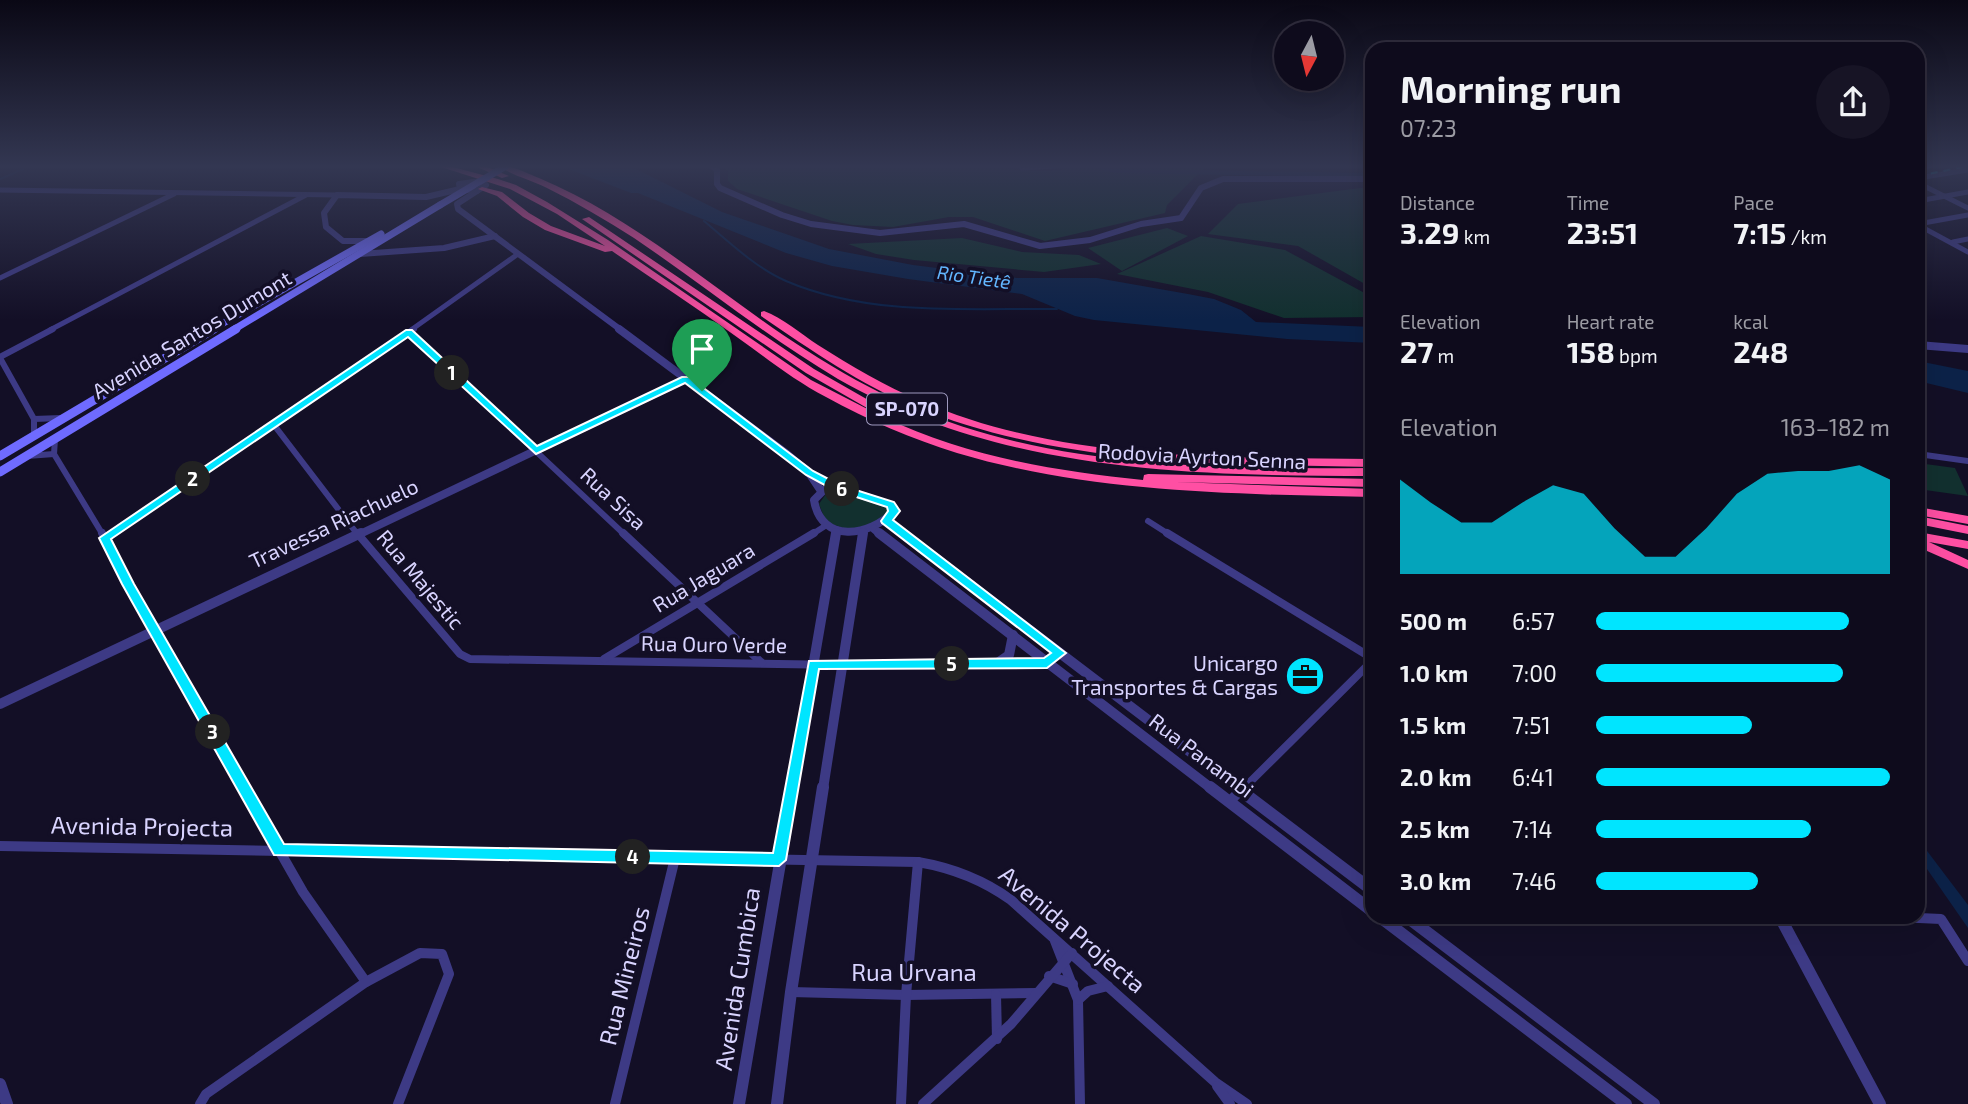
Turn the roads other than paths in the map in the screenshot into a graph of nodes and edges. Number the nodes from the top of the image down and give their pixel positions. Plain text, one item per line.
1 (125, 218) edge
2 (264, 218) edge
3 (324, 218) edge
4 (417, 218) edge
5 (470, 218) edge
6 (530, 218) edge
7 (534, 218) edge
8 (567, 218) edge
9 (582, 218) edge
10 (604, 218) edge
11 (615, 218) edge
12 (790, 218) edge
13 (1181, 218) edge
14 (1955, 218) edge
15 (571, 220) junction
16 (1925, 224) edge
17 (400, 227) junction
18 (1925, 228) edge
19 (495, 236) junction
20 (383, 239) junction
21 (1968, 239) edge
22 (343, 241) junction
23 (366, 241) junction
24 (1952, 242) junction
25 (382, 251) junction
26 (1968, 252) edge
27 (518, 254) junction
28 (340, 255) junction
29 (355, 256) junction
30 (632, 261) junction
31 (0, 278) edge
32 (678, 281) junction
33 (409, 332) junction
34 (746, 339) junction
35 (1925, 346) edge
36 (1968, 349) edge
37 (0, 358) edge
38 (686, 379) junction
39 (68, 416) junction
40 (34, 419) junction
41 (274, 425) junction
42 (34, 437) junction
43 (55, 439) junction
44 (536, 450) junction
45 (54, 454) junction
46 (1925, 455) edge
47 (0, 456) edge
48 (27, 456) junction
49 (1968, 461) edge
50 (1365, 463) edge
51 (0, 472) edge
52 (1365, 472) edge
53 (809, 473) junction
54 (1365, 483) edge
55 (836, 487) junction
56 (821, 491) junction
57 (1365, 493) edge
58 (1925, 509) edge
59 (1968, 517) edge
60 (886, 521) junction
61 (1148, 521) dead end
62 (1925, 521) edge
63 (830, 528) junction
64 (868, 530) junction
65 (1925, 530) edge
66 (1968, 530) edge
67 (358, 534) junction
68 (1925, 537) edge
69 (105, 538) junction
70 (1968, 538) edge
71 (1925, 545) edge
72 (1968, 545) edge
73 (1968, 565) edge
74 (697, 601) junction
75 (156, 631) junction
76 (1013, 635) junction
77 (1060, 653) junction
78 (1365, 656) edge
79 (465, 657) joint
80 (602, 661) junction
81 (762, 663) junction
82 (1047, 663) junction
83 (814, 664) junction
84 (996, 664) junction
85 (1365, 664) edge
86 (843, 665) junction
87 (0, 704) edge
88 (1241, 790) junction
89 (1229, 802) junction
90 (0, 846) edge
91 (279, 851) junction
92 (676, 858) junction
93 (779, 860) junction
94 (812, 862) junction
95 (918, 862) junction
96 (1365, 885) edge
97 (1365, 906) edge
98 (1925, 918) edge
99 (1389, 924) edge
100 (1416, 924) edge
101 (1784, 924) edge
102 (1055, 940) junction
103 (1072, 953) junction
104 (1063, 960) junction
105 (1968, 961) edge
106 (1049, 976) junction
107 (366, 982) junction
108 (1073, 984) junction
109 (1108, 986) junction
110 (791, 992) junction
111 (1037, 993) junction
112 (996, 994) junction
113 (906, 995) junction
114 (1078, 1000) junction
115 (997, 1039) junction
116 (1215, 1082) junction
117 (0, 1084) edge
118 (7, 1104) edge
119 (200, 1104) edge
120 (398, 1104) edge
121 (615, 1104) edge
122 (739, 1104) edge
123 (777, 1104) edge
124 (901, 1104) edge
125 (923, 1104) edge
126 (1080, 1104) edge
127 (1230, 1104) edge
128 (1247, 1104) edge
129 (1626, 1104) edge
130 (1654, 1104) edge
131 (1880, 1104) edge

1 - 31 street
2 - 37 street
3 - 22 street
4 - 17 main road, bridge
5 - 19 street
6 - 30 highway
7 - 15 highway
8 - 15 highway
9 - 32 highway, Rodovia Ayrton Senna / SP-070
10 - 52 highway, Rodovia Ayrton Senna / SP-070
11 - 50 highway, Rodovia Ayrton Senna / SP-070
12 - 13 street
14 - 16 street
15 - 30 highway
17 - 20 main road, Avenida Santos Dumont
17 - 23 main road, Avenida Santos Dumont
18 - 24 street
19 - 25 street
19 - 27 street
20 - 25 street
20 - 29 main road, Avenida Santos Dumont
21 - 24 street
22 - 23 street
22 - 28 street
23 - 28 main road, Avenida Santos Dumont
24 - 26 street
25 - 29 street
27 - 33 street
27 - 38 street
28 - 39 main road, Avenida Santos Dumont
29 - 43 main road, Avenida Santos Dumont
30 - 34 highway
32 - 34 highway
32 - 54 highway, Rodovia Ayrton Senna / SP-070
33 - 41 street
33 - 44 street, Rua Sisa
34 - 57 highway
35 - 36 street
37 - 40 street
38 - 44 street, Travessa Riachuelo
38 - 53 street
39 - 40 street
39 - 42 main road, Avenida Santos Dumont
40 - 42 street
41 - 67 street, Rua Majestic
41 - 69 street
42 - 47 main road, Avenida Santos Dumont
43 - 45 street
43 - 48 main road, Avenida Santos Dumont
44 - 67 street, Travessa Riachuelo
44 - 74 street, Rua Sisa
45 - 48 street
45 - 69 street
46 - 49 street
48 - 51 main road, Avenida Santos Dumont
53 - 55 street
53 - 56 street
55 - 56 street
55 - 60 street
56 - 63 street
58 - 59 highway
60 - 64 street
60 - 77 street, Rua Panambi
61 - 78 street
62 - 66 highway
63 - 64 street
63 - 74 street, Rua Jaguara
63 - 83 street, Avenida Cumbica
64 - 76 street, Rua Panambi
64 - 86 street
65 - 70 highway
67 - 75 street, Travessa Riachuelo
67 - 79 street, Rua Majestic
68 - 72 highway
69 - 75 street
71 - 73 highway
74 - 80 street, Rua Jaguara
74 - 81 street, Rua Sisa
75 - 87 street, Travessa Riachuelo
75 - 91 street
76 - 82 street, Rua Panambi
76 - 84 street
77 - 82 street
77 - 88 street, Rua Panambi
79 - 80 street, Rua Ouro Verde
80 - 81 street, Rua Ouro Verde
81 - 83 street, Rua Ouro Verde
82 - 84 street, Rua Ouro Verde
82 - 89 street, Rua Panambi
83 - 86 street, Rua Ouro Verde
83 - 93 street, Avenida Cumbica
84 - 86 street, Rua Ouro Verde
85 - 88 street
86 - 94 street
88 - 89 street
88 - 96 street, Rua Panambi
89 - 97 street, Rua Panambi
90 - 91 street, Avenida Projecta
91 - 92 street, Avenida Projecta
91 - 107 street
92 - 93 street, Avenida Projecta
92 - 121 street, Rua Mineiros
93 - 94 street, Avenida Projecta
93 - 122 street, Avenida Cumbica
94 - 95 street, Avenida Projecta
94 - 110 street
95 - 102 street, Avenida Projecta
95 - 113 street
98 - 105 street
99 - 129 street
100 - 130 street
101 - 131 street
102 - 103 street, Avenida Projecta
102 - 104 street
103 - 104 street
103 - 109 street, Avenida Projecta
104 - 106 street
104 - 108 street
106 - 108 street
106 - 111 street
107 - 119 street
107 - 120 street
108 - 114 street
109 - 114 street
109 - 116 street, Avenida Projecta
110 - 113 street, Rua Urvana
110 - 123 street
111 - 112 street, Rua Urvana
111 - 115 street
112 - 113 street, Rua Urvana
112 - 115 street
113 - 124 street
114 - 126 street
115 - 125 street
116 - 127 street
116 - 128 street, Avenida Projecta
117 - 118 street

